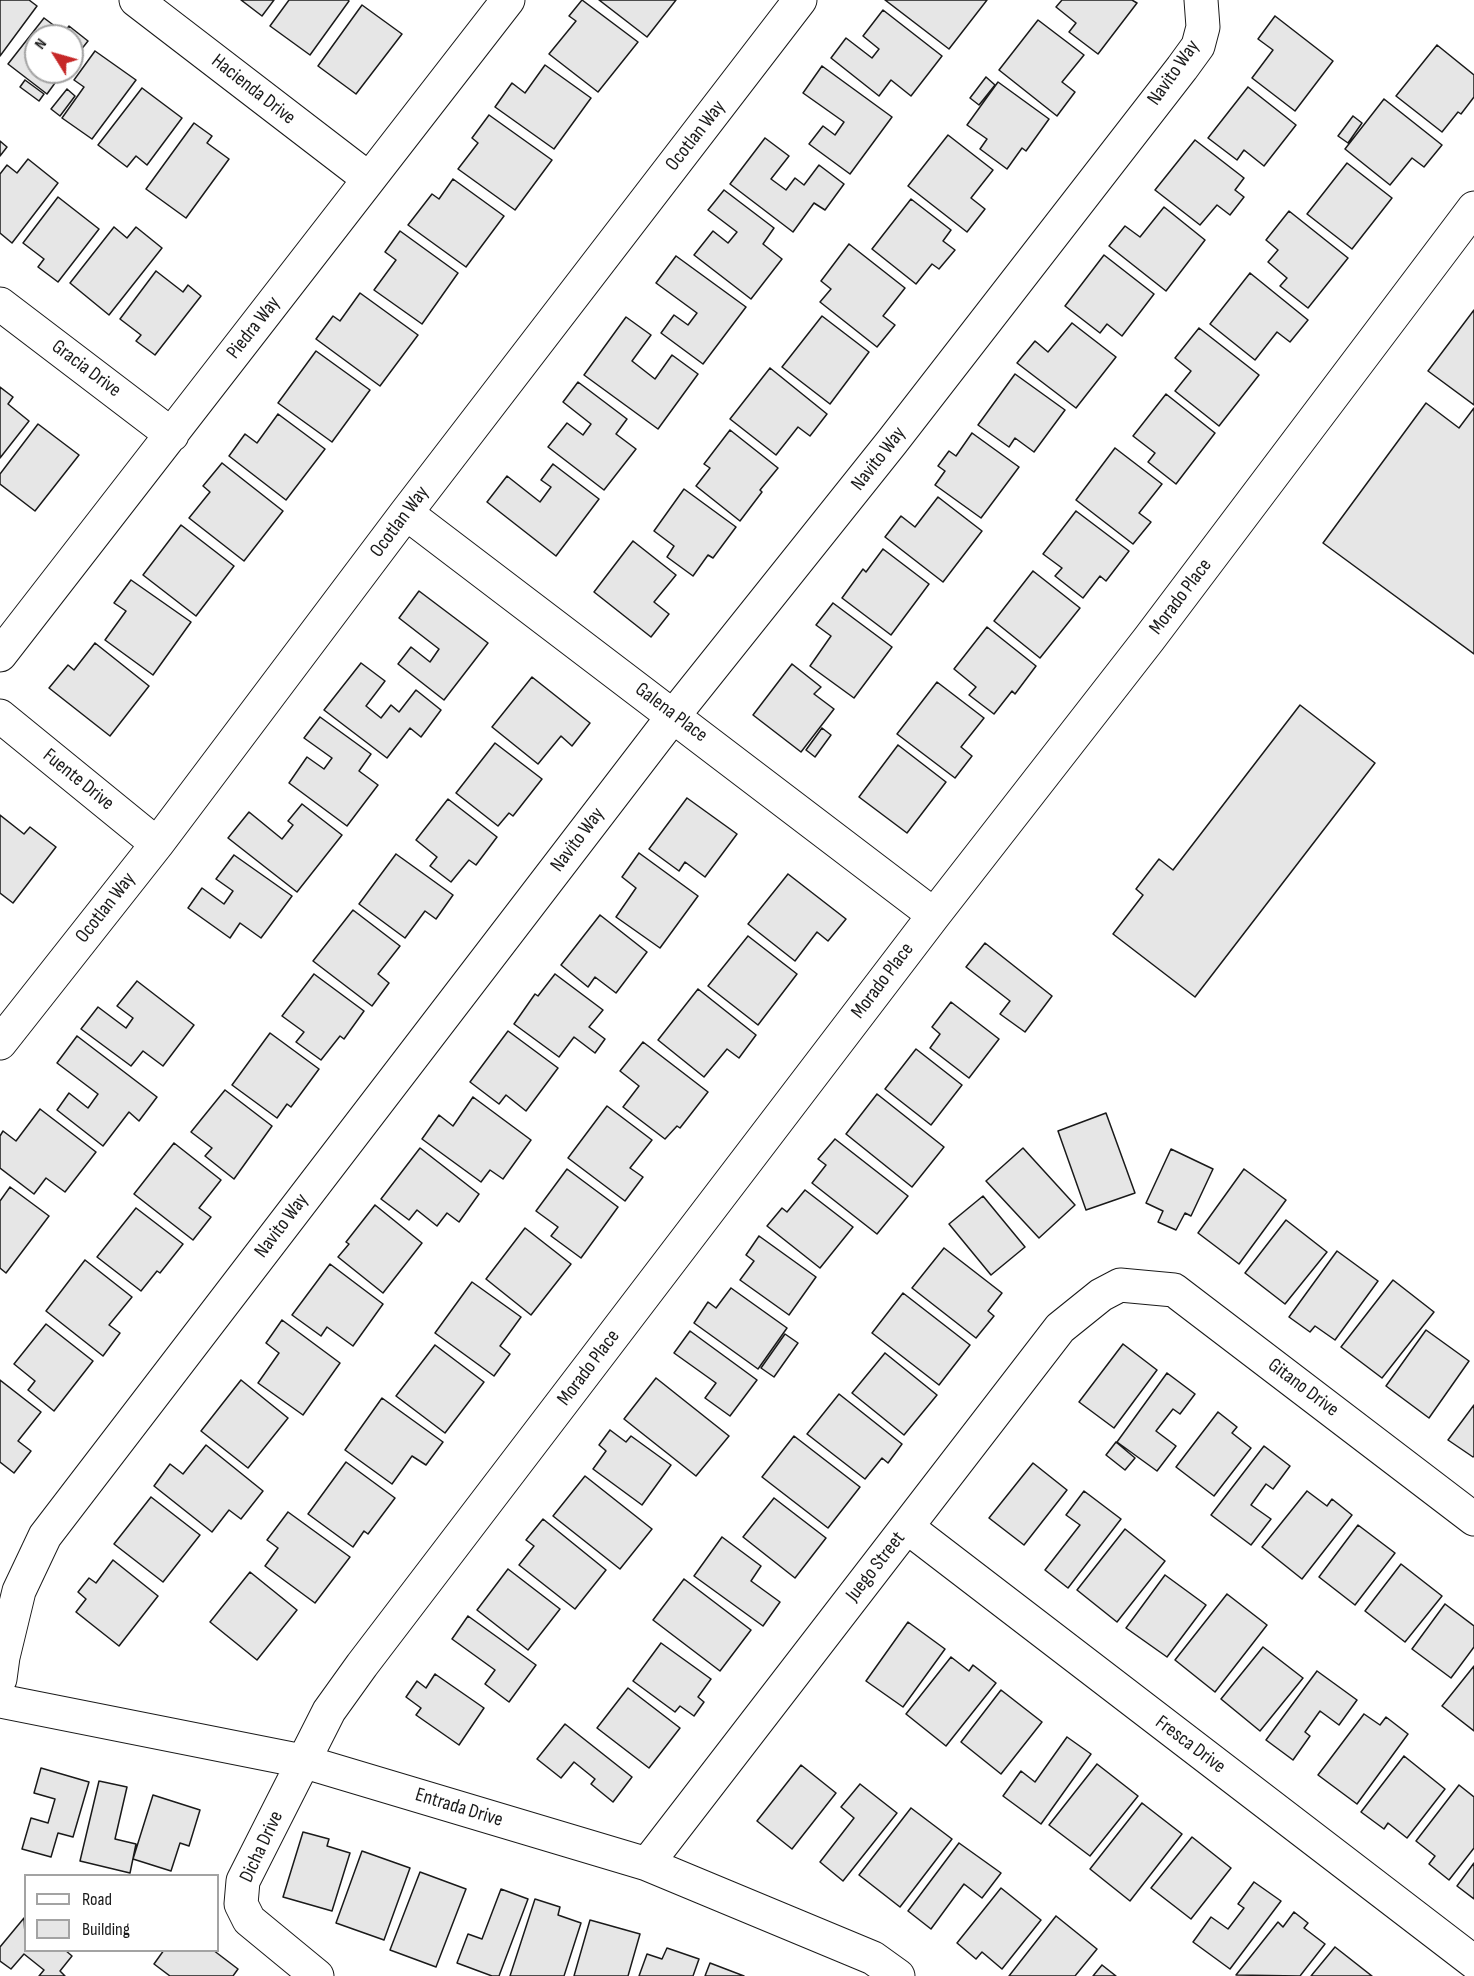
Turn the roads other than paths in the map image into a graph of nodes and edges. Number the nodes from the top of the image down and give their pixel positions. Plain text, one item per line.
1 (136, 0) edge
2 (508, 0) edge
3 (800, 0) edge
4 (1202, 13) edge
5 (369, 179) junction
6 (1474, 208) edge
7 (0, 304) edge
8 (172, 435) junction
9 (406, 513) junction
10 (0, 656) edge
11 (674, 715) junction
12 (0, 716) edge
13 (157, 844) junction
14 (934, 915) junction
15 (0, 1043) edge
16 (1120, 1285) joint
17 (1474, 1519) edge
18 (907, 1527) junction
19 (0, 1679) edge
20 (0, 1701) edge
21 (302, 1761) junction
22 (647, 1864) junction
23 (1474, 1962) edge
24 (305, 1972) edge
25 (898, 1976) edge

1 - 5 street, Hacienda Drive
2 - 5 street, Piedra Way
3 - 9 street, Ocotlan Way
4 - 11 street, Navito Way
5 - 8 street, Piedra Way
6 - 14 street, Morado Place
7 - 8 street, Gracia Drive
8 - 10 street, Piedra Way
9 - 11 street, Galena Place
9 - 13 street, Ocotlan Way
11 - 14 street, Galena Place
11 - 19 street, Navito Way
12 - 13 street, Fuente Drive
13 - 15 street, Ocotlan Way
14 - 21 street, Morado Place
16 - 17 street, Gitano Drive
16 - 18 street, Juego Street
18 - 22 street, Juego Street
18 - 23 street, Fresca Drive
20 - 21 street, Entrada Drive
21 - 22 street, Entrada Drive
21 - 24 street, Dicha Drive
22 - 25 street, Entrada Drive

